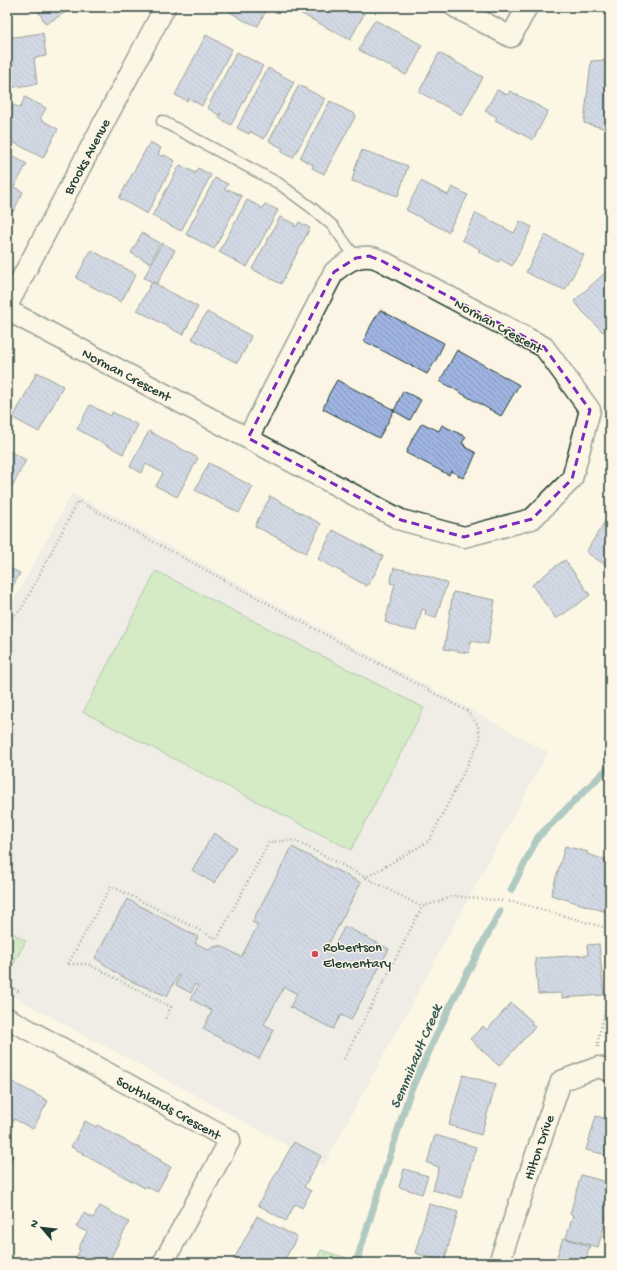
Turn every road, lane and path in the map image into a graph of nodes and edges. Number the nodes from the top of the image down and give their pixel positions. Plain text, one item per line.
1 (165, 7) edge
2 (455, 7) edge
3 (527, 7) edge
4 (162, 121) dead end
5 (356, 258) junction
6 (7, 306) edge
7 (7, 310) edge
8 (248, 438) junction
9 (7, 623) edge
10 (365, 878) junction
11 (422, 907) junction
12 (610, 929) edge
13 (7, 985) edge
14 (610, 990) edge
15 (20, 992) dead end
16 (7, 1018) edge
17 (165, 1019) dead end
18 (344, 1059) dead end
19 (604, 1069) edge
20 (163, 1263) edge
21 (499, 1263) edge

1 - 6 street, Brooks Avenue
2 - 3 street
4 - 5 lane
5 - 8 street
5 - 8 street, Norman Crescent
7 - 8 street, Norman Crescent
9 - 10 path
10 - 11 path
10 - 17 path
11 - 12 path
11 - 18 path
13 - 15 path
14 - 19 path
16 - 20 street, Southlands Crescent
19 - 21 street, Hilton Drive

